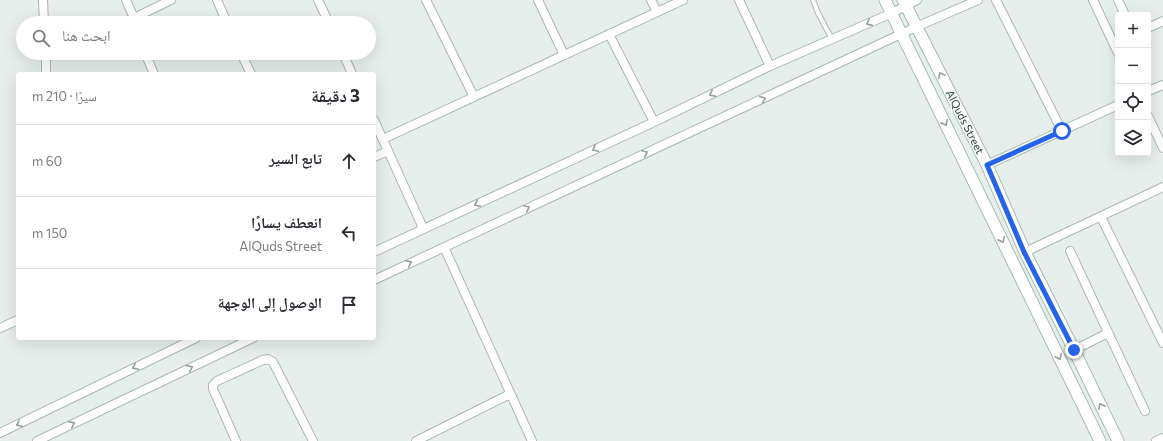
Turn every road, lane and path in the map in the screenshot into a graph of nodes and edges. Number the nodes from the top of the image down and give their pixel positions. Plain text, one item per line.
1 (43, 0) edge
2 (126, 0) edge
3 (171, 0) edge
4 (217, 0) edge
5 (318, 0) edge
6 (426, 0) edge
7 (538, 0) edge
8 (651, 0) edge
9 (683, 0) edge
10 (738, 0) edge
11 (813, 0) edge
12 (885, 0) edge
13 (917, 0) edge
14 (978, 0) edge
15 (996, 0) edge
16 (1093, 0) edge
17 (1118, 0) edge
18 (904, 3) edge
19 (657, 12) junction
20 (1124, 12) edge
21 (892, 13) junction
22 (44, 16) edge
23 (133, 16) edge
24 (142, 16) edge
25 (224, 16) edge
26 (325, 16) edge
27 (1163, 21) edge
28 (916, 27) junction
29 (1151, 27) edge
30 (609, 34) junction
31 (901, 34) junction
32 (832, 39) junction
33 (1116, 48) edge
34 (564, 56) junction
35 (46, 60) edge
36 (148, 60) edge
37 (244, 60) edge
38 (346, 60) edge
39 (770, 66) junction
40 (46, 72) edge
41 (153, 72) edge
42 (250, 72) edge
43 (351, 72) edge
44 (1163, 84) edge
45 (1151, 90) edge
46 (474, 97) junction
47 (1115, 106) edge
48 (1150, 120) edge
49 (654, 122) junction
50 (376, 124) edge
51 (1062, 131) junction
52 (383, 139) junction
53 (1163, 148) edge
54 (388, 151) junction
55 (376, 156) edge
56 (987, 165) junction
57 (1163, 187) edge
58 (1101, 217) junction
59 (423, 228) junction
60 (444, 247) junction
61 (376, 251) edge
62 (1070, 251) dead end
63 (1024, 252) junction
64 (376, 279) edge
65 (16, 321) edge
66 (0, 328) edge
67 (1108, 333) junction
68 (192, 340) edge
69 (249, 340) edge
70 (1163, 343) edge
71 (1074, 350) junction
72 (510, 394) junction
73 (1145, 410) dead end
74 (0, 433) edge
75 (1163, 438) edge
76 (37, 441) edge
77 (236, 441) edge
78 (313, 441) edge
79 (416, 441) edge
80 (532, 441) edge
81 (1100, 441) edge
82 (1118, 441) edge
83 (1156, 441) edge

1 - 22 street
2 - 23 street
3 - 24 street
4 - 25 street
5 - 26 street
6 - 46 street
7 - 34 street
8 - 19 street
9 - 19 street
10 - 39 street
11 - 32 lane
12 - 21 street, AlQuds Street
13 - 18 street
14 - 28 street
15 - 51 street
16 - 33 street
17 - 20 street
18 - 21 street
18 - 28 street, AlQuds Street
19 - 30 street
21 - 31 street, AlQuds Street
21 -> 32 street
27 - 29 street
28 - 31 street
56 -> 28 street, AlQuds Street
30 - 34 street
30 - 49 street
60 -> 31 street
31 -> 81 street, AlQuds Street
32 - 39 street
34 - 46 street
35 - 40 street
36 - 41 street
37 - 42 street
38 - 43 street
39 -> 49 street
44 - 45 street
46 - 52 street
47 - 51 street
48 - 53 street
49 -> 59 street
50 - 52 street
51 - 56 street
52 - 54 street
54 - 55 street
54 - 59 street
56 - 63 street, AlQuds Street
57 - 58 street
58 - 63 street
58 - 70 street
59 - 61 street
64 -> 60 street
60 - 72 street
62 - 67 street
63 - 71 street, AlQuds Street
65 - 66 street
67 - 71 street
67 - 73 street
68 -> 74 street
76 -> 69 street
82 -> 71 street, AlQuds Street
72 - 79 street
72 - 80 street
75 - 83 street
77 - 78 street

